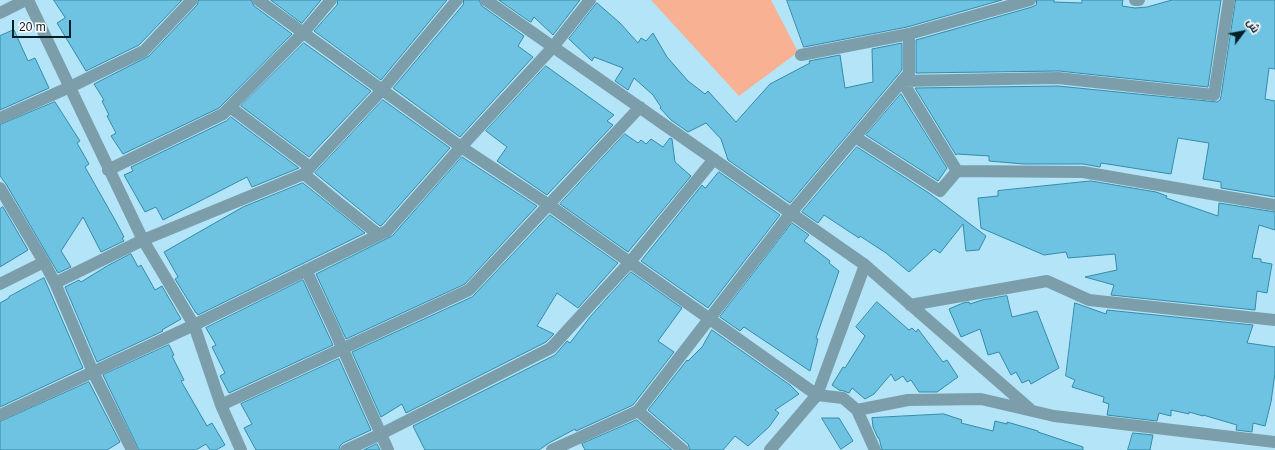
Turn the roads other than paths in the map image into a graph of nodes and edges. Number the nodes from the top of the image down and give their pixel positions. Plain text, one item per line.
1 (27, 0) edge
2 (192, 0) edge
3 (258, 0) edge
4 (331, 0) edge
5 (457, 0) edge
6 (486, 0) edge
7 (590, 0) edge
8 (1030, 0) edge
9 (1135, 0) edge
10 (1139, 0) edge
11 (1229, 0) edge
12 (0, 13) edge
13 (304, 32) junction
14 (909, 34) junction
15 (553, 47) junction
16 (801, 55) dead end
17 (902, 81) junction
18 (70, 87) junction
19 (382, 90) junction
20 (230, 107) junction
21 (640, 107) junction
22 (0, 118) edge
23 (855, 137) junction
24 (461, 147) junction
25 (714, 159) junction
26 (108, 170) junction
27 (307, 170) junction
28 (957, 171) junction
29 (0, 188) edge
30 (549, 205) junction
31 (1275, 205) edge
32 (791, 213) junction
33 (379, 235) junction
34 (143, 240) junction
35 (44, 262) junction
36 (630, 262) junction
37 (865, 265) junction
38 (306, 270) junction
39 (55, 283) junction
40 (0, 284) edge
41 (910, 305) junction
42 (710, 319) junction
43 (1275, 320) edge
44 (194, 325) junction
45 (343, 349) junction
46 (93, 372) junction
47 (817, 394) junction
48 (221, 406) junction
49 (856, 410) junction
50 (1032, 410) junction
51 (638, 411) junction
52 (0, 415) edge
53 (381, 434) junction
54 (1274, 443) edge
55 (132, 450) edge
56 (241, 450) edge
57 (346, 450) edge
58 (388, 450) edge
59 (552, 450) edge
60 (683, 450) edge
61 (770, 450) edge
62 (875, 450) edge

1 - 12 street
1 - 18 street
2 - 18 street
3 - 13 street
4 - 13 street
5 - 19 street
6 - 15 street
7 - 15 street
8 - 14 street
9 - 10 street
11 - 17 street
13 - 19 street
13 - 20 street
14 - 16 street
14 - 17 street
15 - 21 street
15 - 24 street
17 - 23 street
17 - 28 street
18 - 22 street
18 - 26 street
19 - 24 street
19 - 27 street
20 - 26 street
20 - 27 street
21 - 25 street
21 - 30 street
23 - 28 street
23 - 32 street
24 - 30 street
24 - 33 street
25 - 32 street
25 - 36 street
26 - 34 street
27 - 33 street
27 - 34 street
28 - 31 street
29 - 35 street
30 - 36 street
30 - 45 street
32 - 37 street
32 - 42 street
33 - 38 street
34 - 39 street
34 - 44 street
35 - 39 street
35 - 40 street
36 - 42 street
36 - 53 street
37 - 41 street
37 - 47 street
38 - 44 street
38 - 45 street
39 - 46 street
41 - 43 street
41 - 50 street
42 - 47 street
42 - 51 street
44 - 46 street
44 - 48 street
45 - 48 street
45 - 53 street
46 - 52 street
46 - 55 street
47 - 49 street
47 - 61 street
48 - 56 street
49 - 50 street
49 - 62 street
50 - 54 street
51 - 59 street
51 - 60 street
53 - 57 street
53 - 58 street

